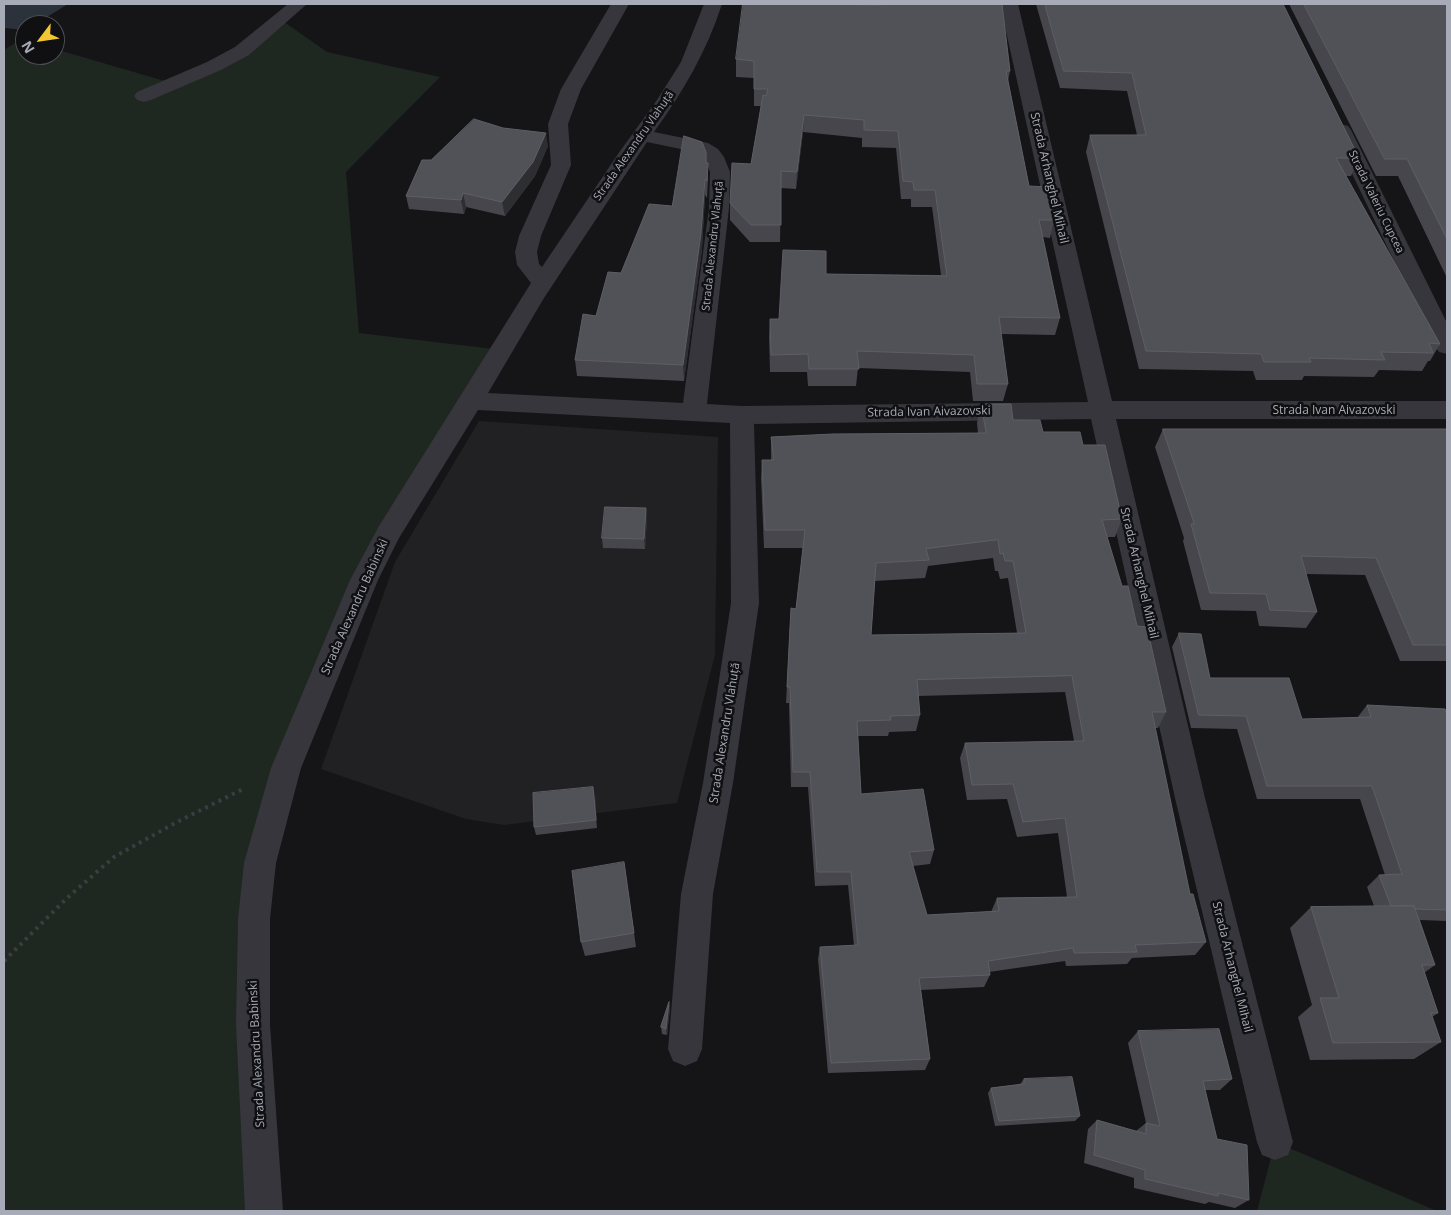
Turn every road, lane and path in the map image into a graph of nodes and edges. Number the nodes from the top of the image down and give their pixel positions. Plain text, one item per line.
1 (298, 4) edge
2 (620, 4) edge
3 (714, 4) edge
4 (1008, 4) edge
5 (144, 96) dead end
6 (1330, 109) edge
7 (642, 135) junction
8 (543, 282) junction
9 (1447, 346) edge
10 (471, 401) junction
11 (1102, 410) junction
12 (1447, 410) edge
13 (694, 413) junction
14 (742, 415) junction
15 (286, 768) junction
16 (4, 961) edge
17 (685, 1049) dead end
18 (1275, 1142) dead end
19 (264, 1211) edge

1 - 5 street
2 - 8 street
3 - 7 street, Strada Аlexandru Vlahuță
4 - 11 street, Strada Arhanghel Mihail
6 - 9 street, Strada Valeriu Cupcea
7 - 8 street, Strada Аlexandru Vlahuță
7 - 13 street, Strada Alexandru Vlahuță
8 - 10 street, Strada Alexandru Babinski
10 - 13 street, Strada Ivan Aivazovski
10 - 15 street, Strada Alexandru Babinski
11 - 12 street, Strada Ivan Aivazovski
11 - 14 street, Strada Ivan Aivazovski
11 - 18 street, Strada Arhanghel Mihail
13 - 14 street, Strada Ivan Aivazovski
14 - 17 street, Strada Аlexandru Vlahuță
15 - 16 path
15 - 19 street, Strada Alexandru Babinski

